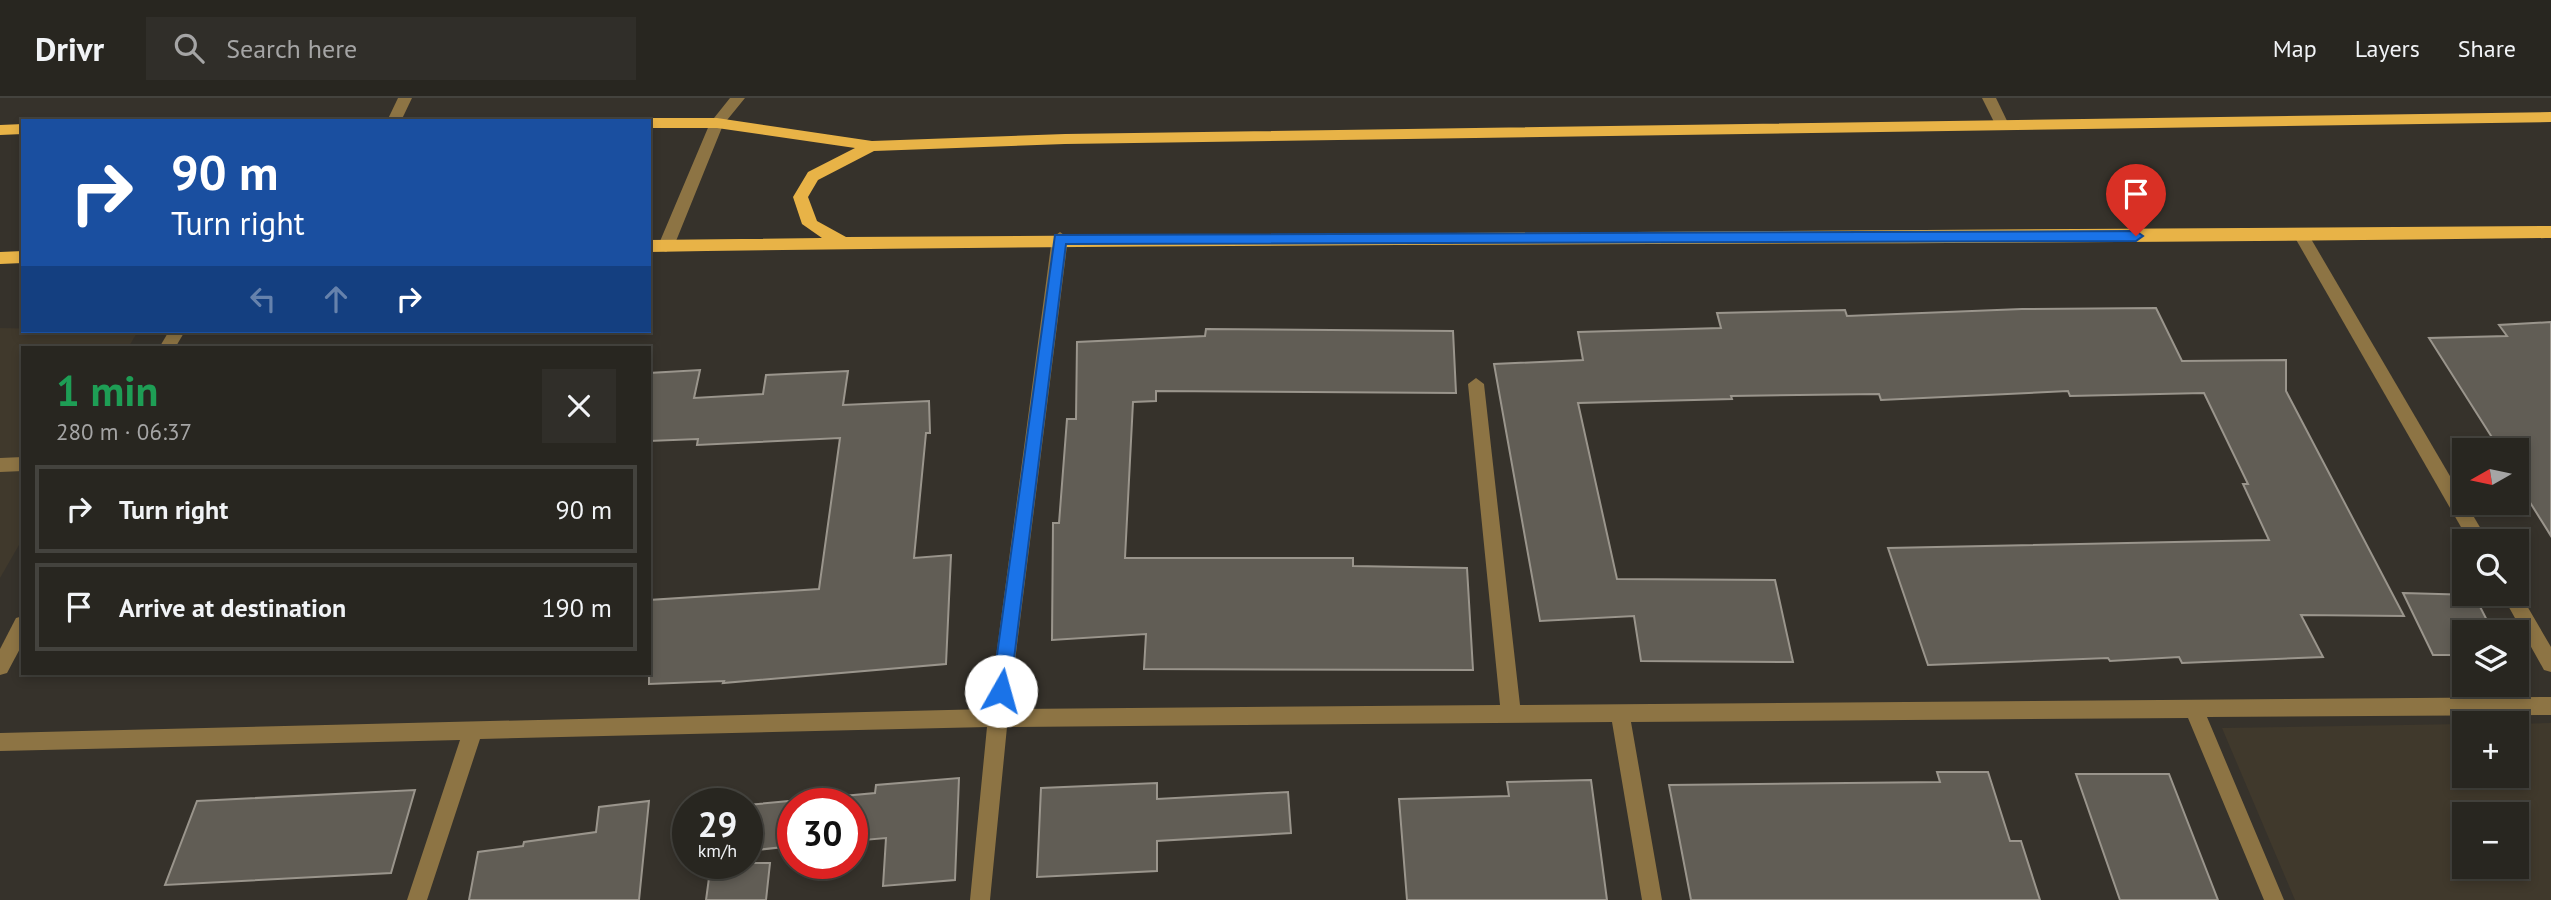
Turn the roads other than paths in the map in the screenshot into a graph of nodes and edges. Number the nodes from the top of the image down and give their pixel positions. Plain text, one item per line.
1 (405, 98) edge
2 (738, 98) edge
3 (1989, 98) edge
4 (2551, 117) edge
5 (395, 119) edge
6 (717, 122) junction
7 (651, 123) edge
8 (2003, 127) junction
9 (0, 130) edge
10 (21, 130) edge
11 (872, 146) junction
12 (2551, 232) edge
13 (2302, 236) junction
14 (1060, 239) junction
15 (853, 243) junction
16 (651, 246) edge
17 (666, 246) junction
18 (21, 257) edge
19 (0, 258) edge
20 (1476, 384) dead end
21 (21, 464) edge
22 (0, 465) edge
23 (2472, 529) edge
24 (2518, 606) edge
25 (21, 628) edge
26 (2551, 664) edge
27 (0, 667) edge
28 (2551, 706) edge
29 (2194, 709) junction
30 (1620, 713) junction
31 (1511, 714) junction
32 (998, 719) junction
33 (473, 731) junction
34 (0, 742) edge
35 (417, 900) edge
36 (980, 900) edge
37 (1652, 900) edge
38 (2274, 900) edge

1 - 5 street
2 - 6 street
3 - 8 street
4 - 8 main road
6 - 7 main road
6 - 11 main road
6 - 17 street
8 - 11 main road
9 - 10 main road
11 - 15 main road
12 - 13 main road
13 - 14 main road
13 - 23 street
14 - 15 main road
14 - 32 street
15 - 17 main road
16 - 17 main road
18 - 19 main road
20 - 31 street
21 - 22 street
24 - 26 street
25 - 27 street
28 - 29 street
29 - 30 street
29 - 38 street
30 - 31 street
30 - 37 street
31 - 32 street
32 - 33 street
32 - 36 street
33 - 34 street
33 - 35 street

